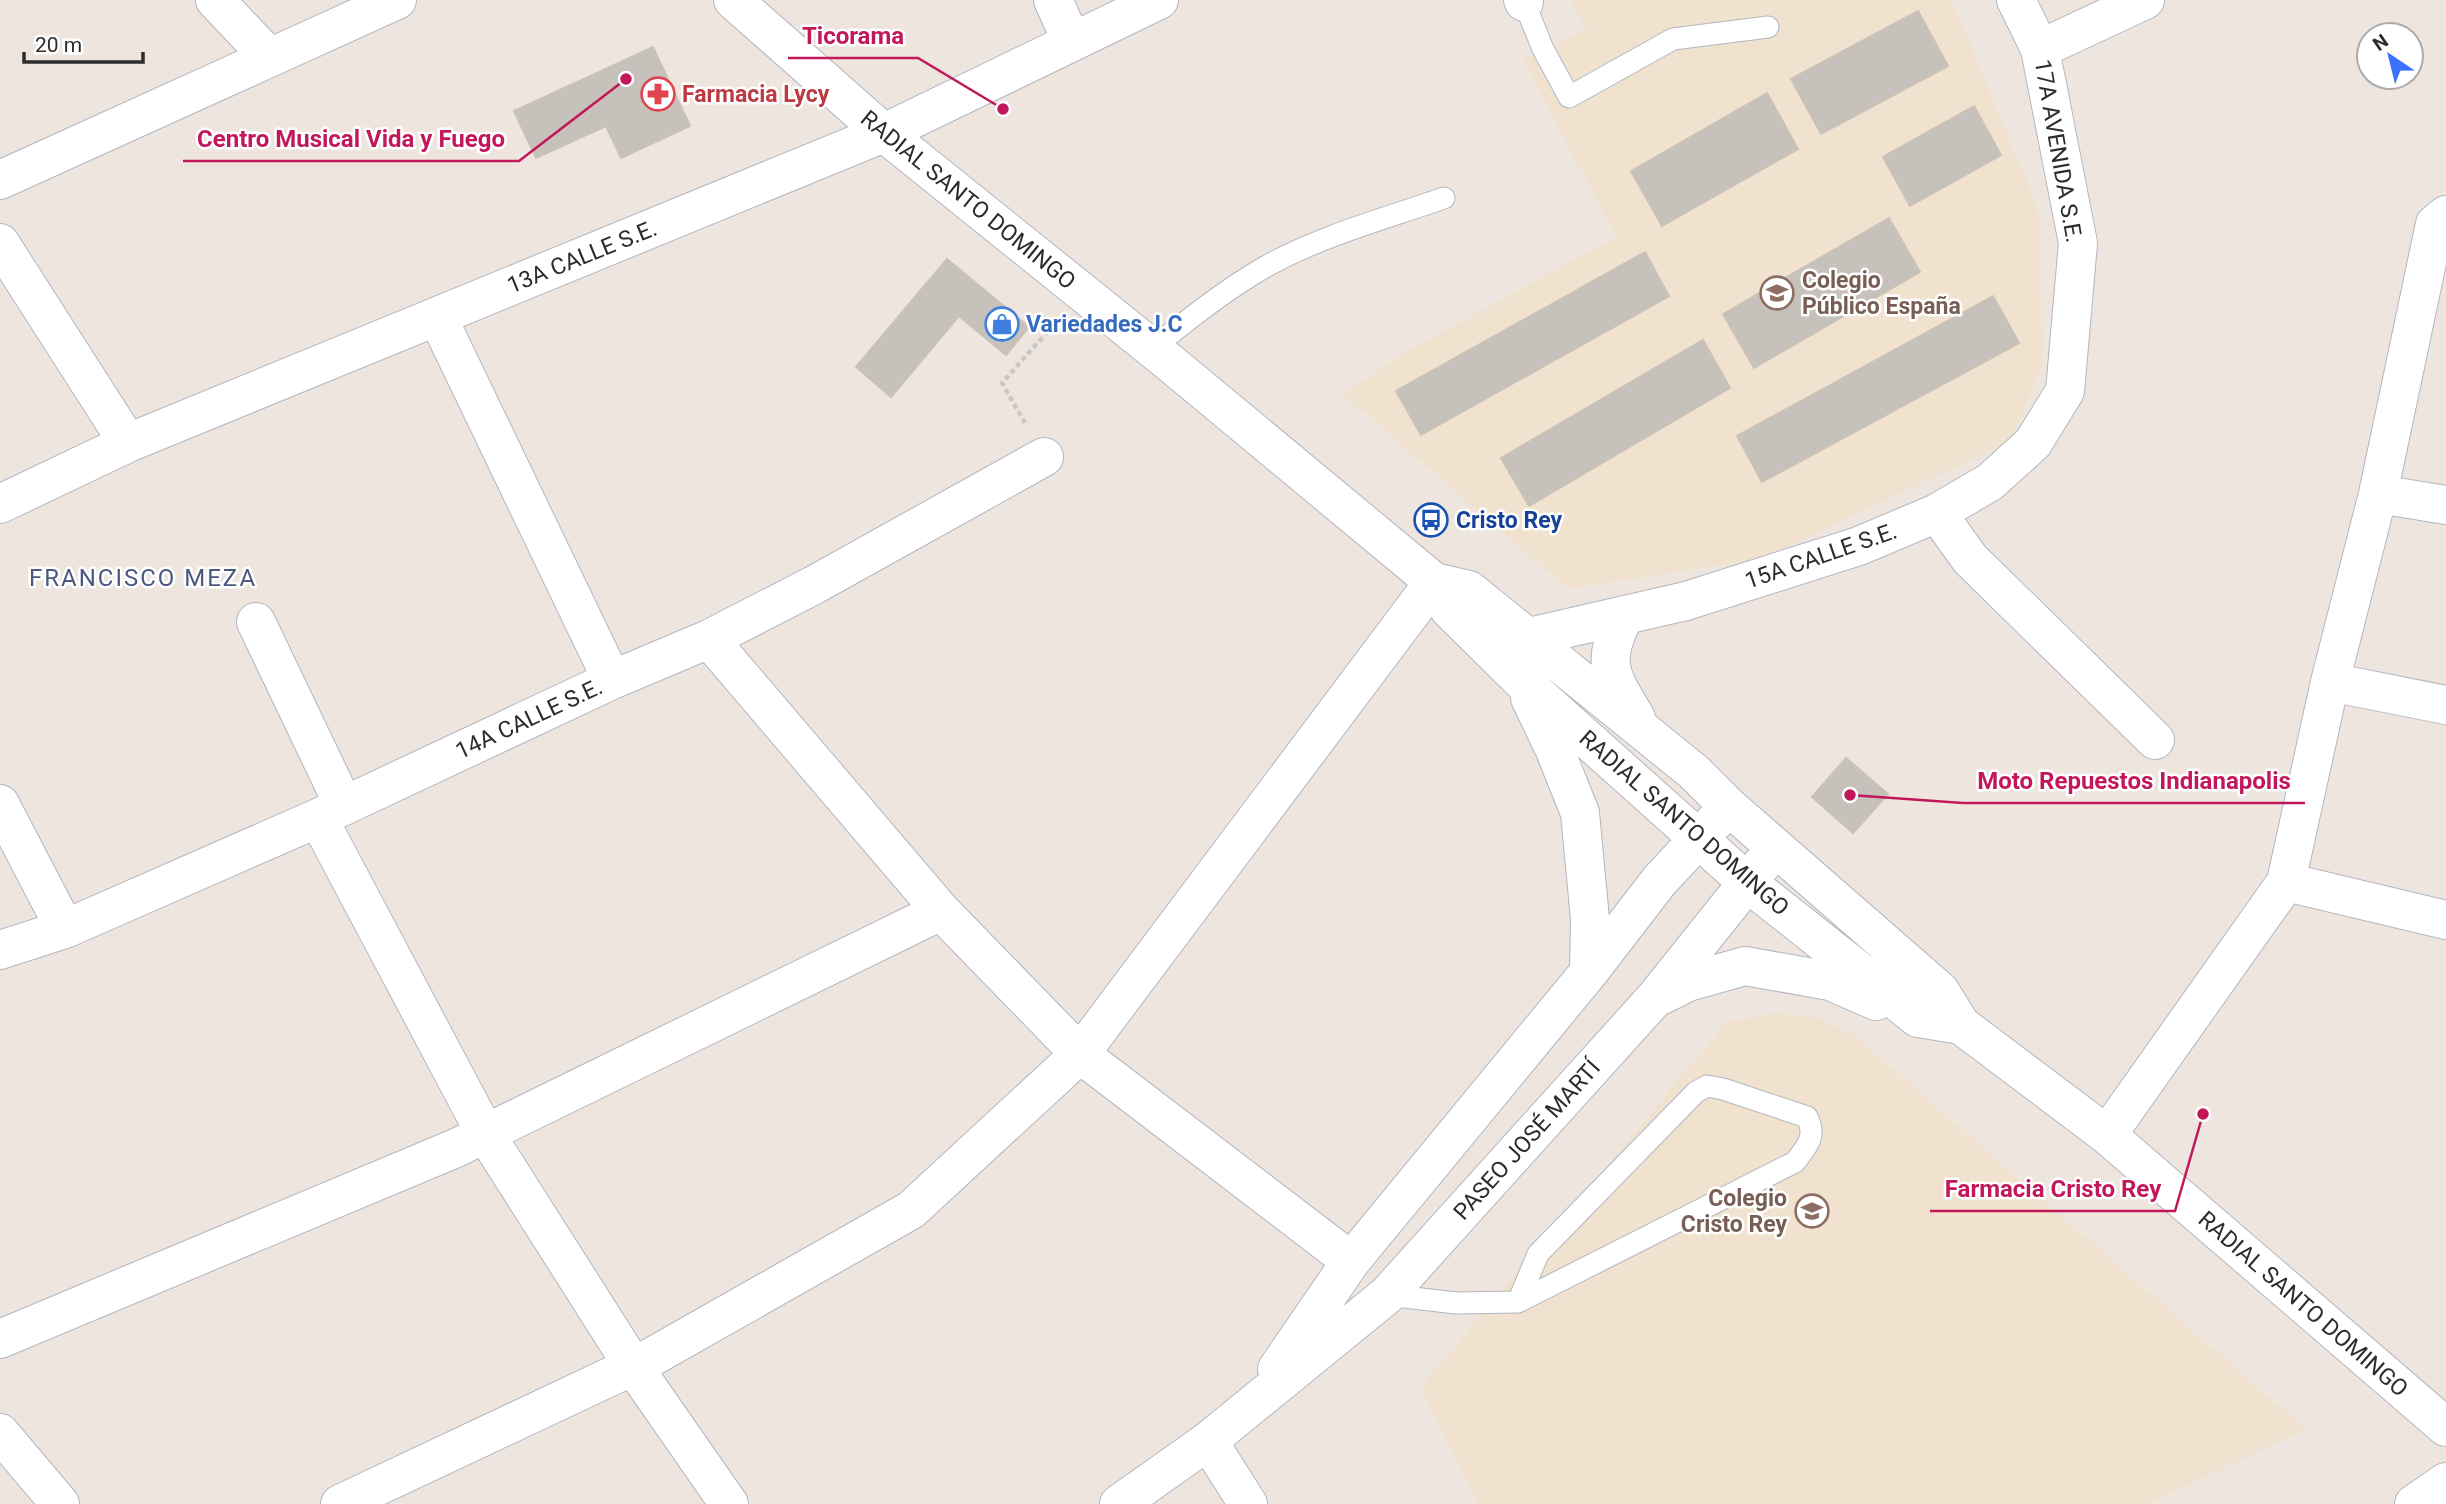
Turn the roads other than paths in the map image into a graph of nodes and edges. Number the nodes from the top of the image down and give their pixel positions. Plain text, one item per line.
1 (215, 0) edge
2 (397, 0) edge
3 (733, 0) edge
4 (1053, 0) edge
5 (1159, 0) edge
6 (2016, 0) edge
7 (2145, 0) edge
8 (1523, 1) edge
9 (1768, 27) dead end
10 (1072, 42) junction
11 (2040, 49) junction
12 (269, 57) junction
13 (884, 133) junction
14 (0, 180) edge
15 (1444, 198) dead end
16 (2446, 215) edge
17 (0, 243) edge
18 (437, 316) junction
19 (1152, 349) junction
20 (2065, 391) joint
21 (128, 443) junction
22 (1044, 457) dead end
23 (2378, 494) junction
24 (0, 504) edge
25 (2446, 505) edge
26 (1937, 513) junction
27 (1434, 582) junction
28 (1625, 615) junction
29 (256, 622) dead end
30 (1529, 637) junction
31 (709, 639) junction
32 (612, 680) junction
33 (1521, 680) junction
34 (2330, 682) junction
35 (2446, 705) edge
36 (1644, 732) junction
37 (2155, 740) dead end
38 (0, 804) edge
39 (1728, 806) junction
40 (331, 812) junction
41 (1700, 838) junction
42 (1776, 848) junction
43 (2286, 882) junction
44 (1748, 883) junction
45 (941, 911) junction
46 (2446, 920) edge
47 (65, 929) junction
48 (0, 950) edge
49 (1589, 972) junction
50 (1655, 998) junction
51 (1918, 1018) junction
52 (1961, 1025) junction
53 (1080, 1054) junction
54 (485, 1133) junction
55 (2107, 1135) junction
56 (1350, 1261) junction
57 (1387, 1295) junction
58 (1518, 1302) junction
59 (0, 1339) edge
60 (633, 1366) junction
61 (1251, 1406) junction
62 (2446, 1427) edge
63 (1, 1437) edge
64 (1208, 1441) junction
65 (2446, 1482) edge
66 (60, 1504) edge
67 (340, 1504) edge
68 (730, 1504) edge
69 (1119, 1504) edge
70 (1248, 1504) edge
71 (2414, 1504) edge

1 - 12 street
2 - 12 street
3 - 13 street, RADIAL SANTO DOMINGO
4 - 10 street
5 - 10 street, 13A CALLE S.E.
6 - 11 street, 17A AVENIDA S.E.
7 - 11 street
8 - 9 lane
10 - 13 street, 13A CALLE S.E.
11 - 20 street, 17A AVENIDA S.E.
12 - 14 street
13 - 18 street, 13A CALLE S.E.
13 - 19 street, RADIAL SANTO DOMINGO
15 - 19 lane
16 - 23 street
17 - 21 street
18 - 21 street, 13A CALLE S.E.
18 - 32 street
19 - 27 street, RADIAL SANTO DOMINGO
20 - 26 street, 15A CALLE S.E.
21 - 24 street, 13A CALLE S.E.
22 - 31 street, 14A CALLE S.E.
23 - 25 street
23 - 34 street
26 - 28 street, 15A CALLE S.E.
26 - 37 street
27 - 30 street, RADIAL SANTO DOMINGO
27 - 33 street, RADIAL SANTO DOMINGO
27 - 53 street
28 - 30 street, 15A CALLE S.E.
28 - 36 street
29 - 40 street
30 - 36 street, RADIAL SANTO DOMINGO
31 - 32 street, 14A CALLE S.E.
31 - 45 street
32 - 40 street, 14A CALLE S.E.
33 - 41 street, RADIAL SANTO DOMINGO
33 - 49 street
34 - 35 street
34 - 43 street
36 - 39 street, RADIAL SANTO DOMINGO
38 - 47 street
39 - 41 street, PASEO JOSÉ MARTÍ
39 - 42 street, RADIAL SANTO DOMINGO
40 - 47 street, 14A CALLE S.E.
40 - 54 street
41 - 44 street, RADIAL SANTO DOMINGO
41 - 49 street, PASEO JOSÉ MARTÍ
42 - 44 street, PASEO JOSÉ MARTÍ
42 - 52 street, RADIAL SANTO DOMINGO
43 - 46 street
43 - 55 street
44 - 50 street, PASEO JOSÉ MARTÍ
44 - 51 street, RADIAL SANTO DOMINGO
45 - 53 street
45 - 54 street
47 - 48 street, 14A CALLE S.E.
49 - 56 street, PASEO JOSÉ MARTÍ
50 - 51 street
50 - 57 street, PASEO JOSÉ MARTÍ
51 - 52 street, RADIAL SANTO DOMINGO
52 - 55 street, RADIAL SANTO DOMINGO
53 - 56 street
53 - 60 street
54 - 59 street
54 - 60 street
55 - 62 street, RADIAL SANTO DOMINGO
56 - 61 street, PASEO JOSÉ MARTÍ
57 - 58 lane
57 - 61 street, PASEO JOSÉ MARTÍ
58 - 58 lane
60 - 67 street
60 - 68 street
61 - 64 street, PASEO JOSÉ MARTÍ
63 - 66 street
64 - 69 street, PASEO JOSÉ MARTÍ
64 - 70 street
65 - 71 street

